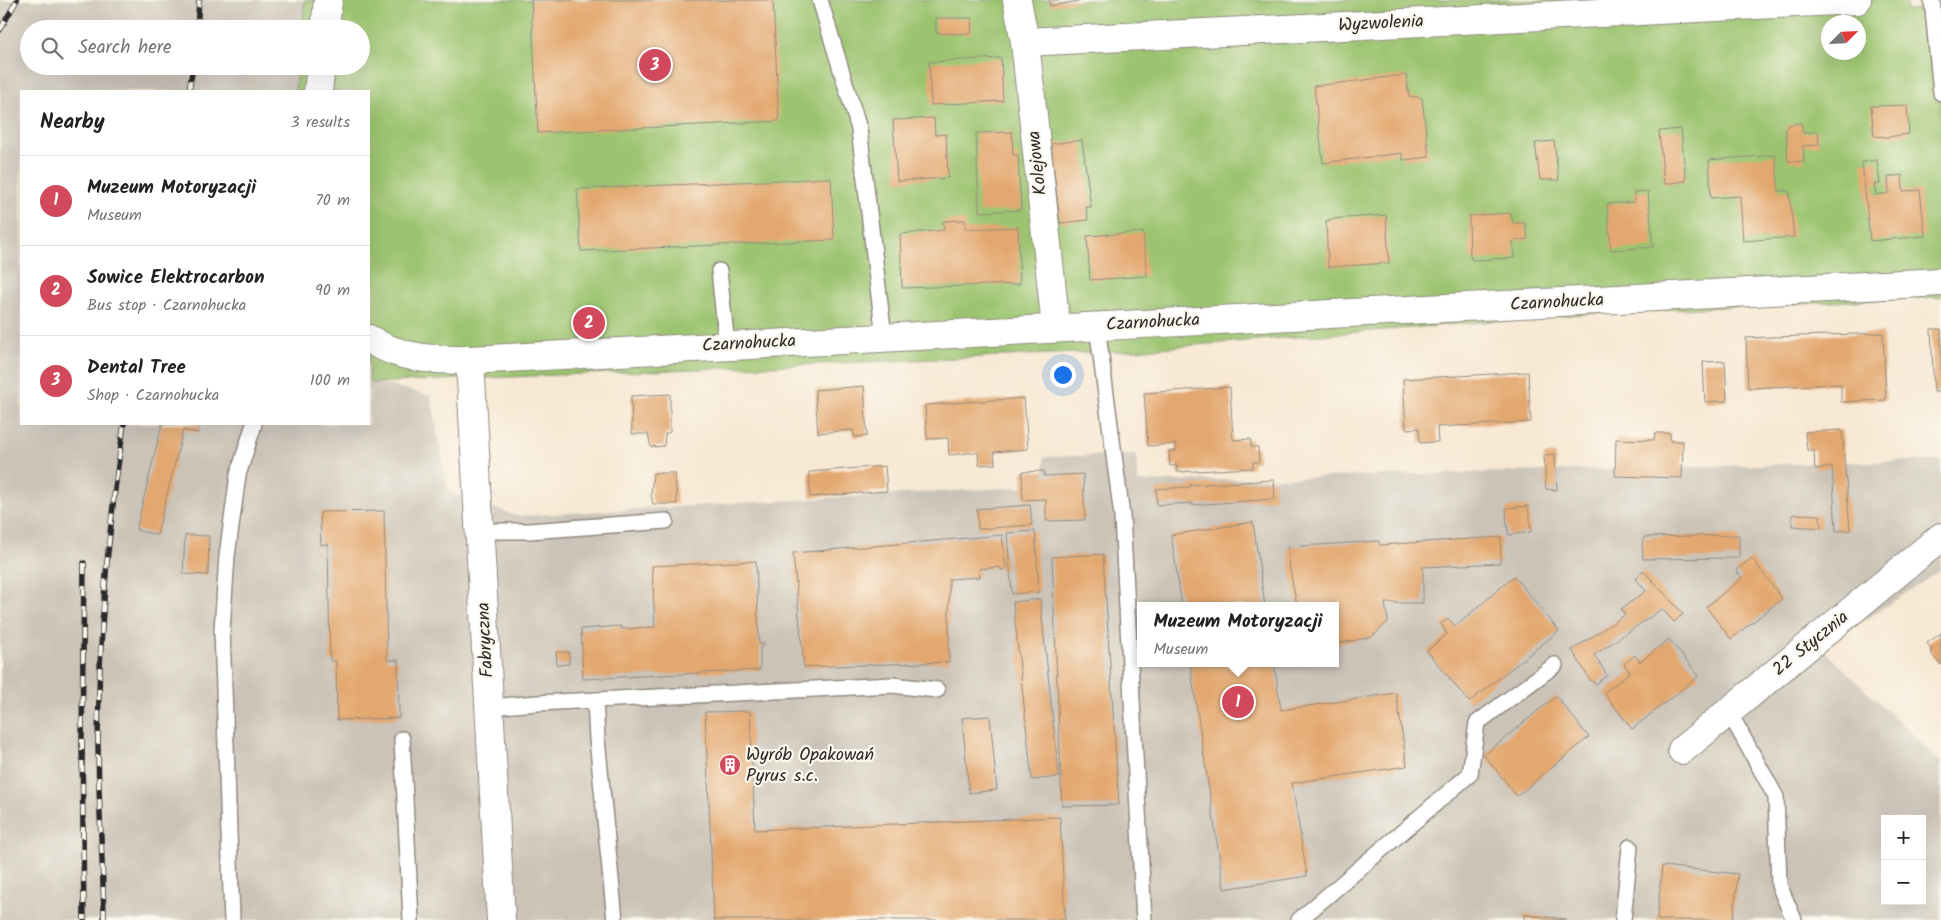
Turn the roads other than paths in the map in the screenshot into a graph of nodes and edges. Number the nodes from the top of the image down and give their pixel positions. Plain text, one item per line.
1 (328, 0) edge
2 (820, 0) edge
3 (1016, 0) edge
4 (1857, 0) edge
5 (1932, 0) edge
6 (326, 20) edge
7 (1025, 42) junction
8 (320, 75) edge
9 (318, 90) edge
10 (1941, 93) edge
11 (719, 271) dead end
12 (1941, 282) edge
13 (1097, 326) junction
14 (1056, 327) junction
15 (884, 337) junction
16 (370, 340) edge
17 (727, 346) junction
18 (470, 360) junction
19 (254, 425) edge
20 (666, 521) dead end
21 (479, 531) junction
22 (1941, 538) edge
23 (1555, 665) dead end
24 (937, 690) dead end
25 (595, 700) junction
26 (489, 707) junction
27 (1728, 712) junction
28 (402, 740) dead end
29 (1682, 750) dead end
30 (1630, 847) dead end
31 (232, 920) edge
32 (411, 920) edge
33 (501, 920) edge
34 (615, 920) edge
35 (1144, 920) edge
36 (1299, 920) edge
37 (1623, 920) edge
38 (1794, 920) edge

1 - 6 street
2 - 15 lane
3 - 7 street, Kolejowa
4 - 7 street, Wyzwolenia
5 - 10 lane
7 - 14 street, Kolejowa
8 - 9 street
11 - 17 lane
12 - 13 street, Czarnohucka
13 - 14 street, Czarnohucka
13 - 35 lane
14 - 15 street, Czarnohucka
15 - 17 street, Czarnohucka
16 - 18 street, Czarnohucka
17 - 18 street, Czarnohucka
18 - 21 street, Fabryczna
19 - 31 lane
20 - 21 lane
21 - 26 street, Fabryczna
22 - 27 street, 22 Stycznia
23 - 36 lane
24 - 25 lane
25 - 26 lane
25 - 34 lane
26 - 33 street, Fabryczna
27 - 29 street, 22 Stycznia
27 - 38 lane
28 - 32 lane
30 - 37 lane

